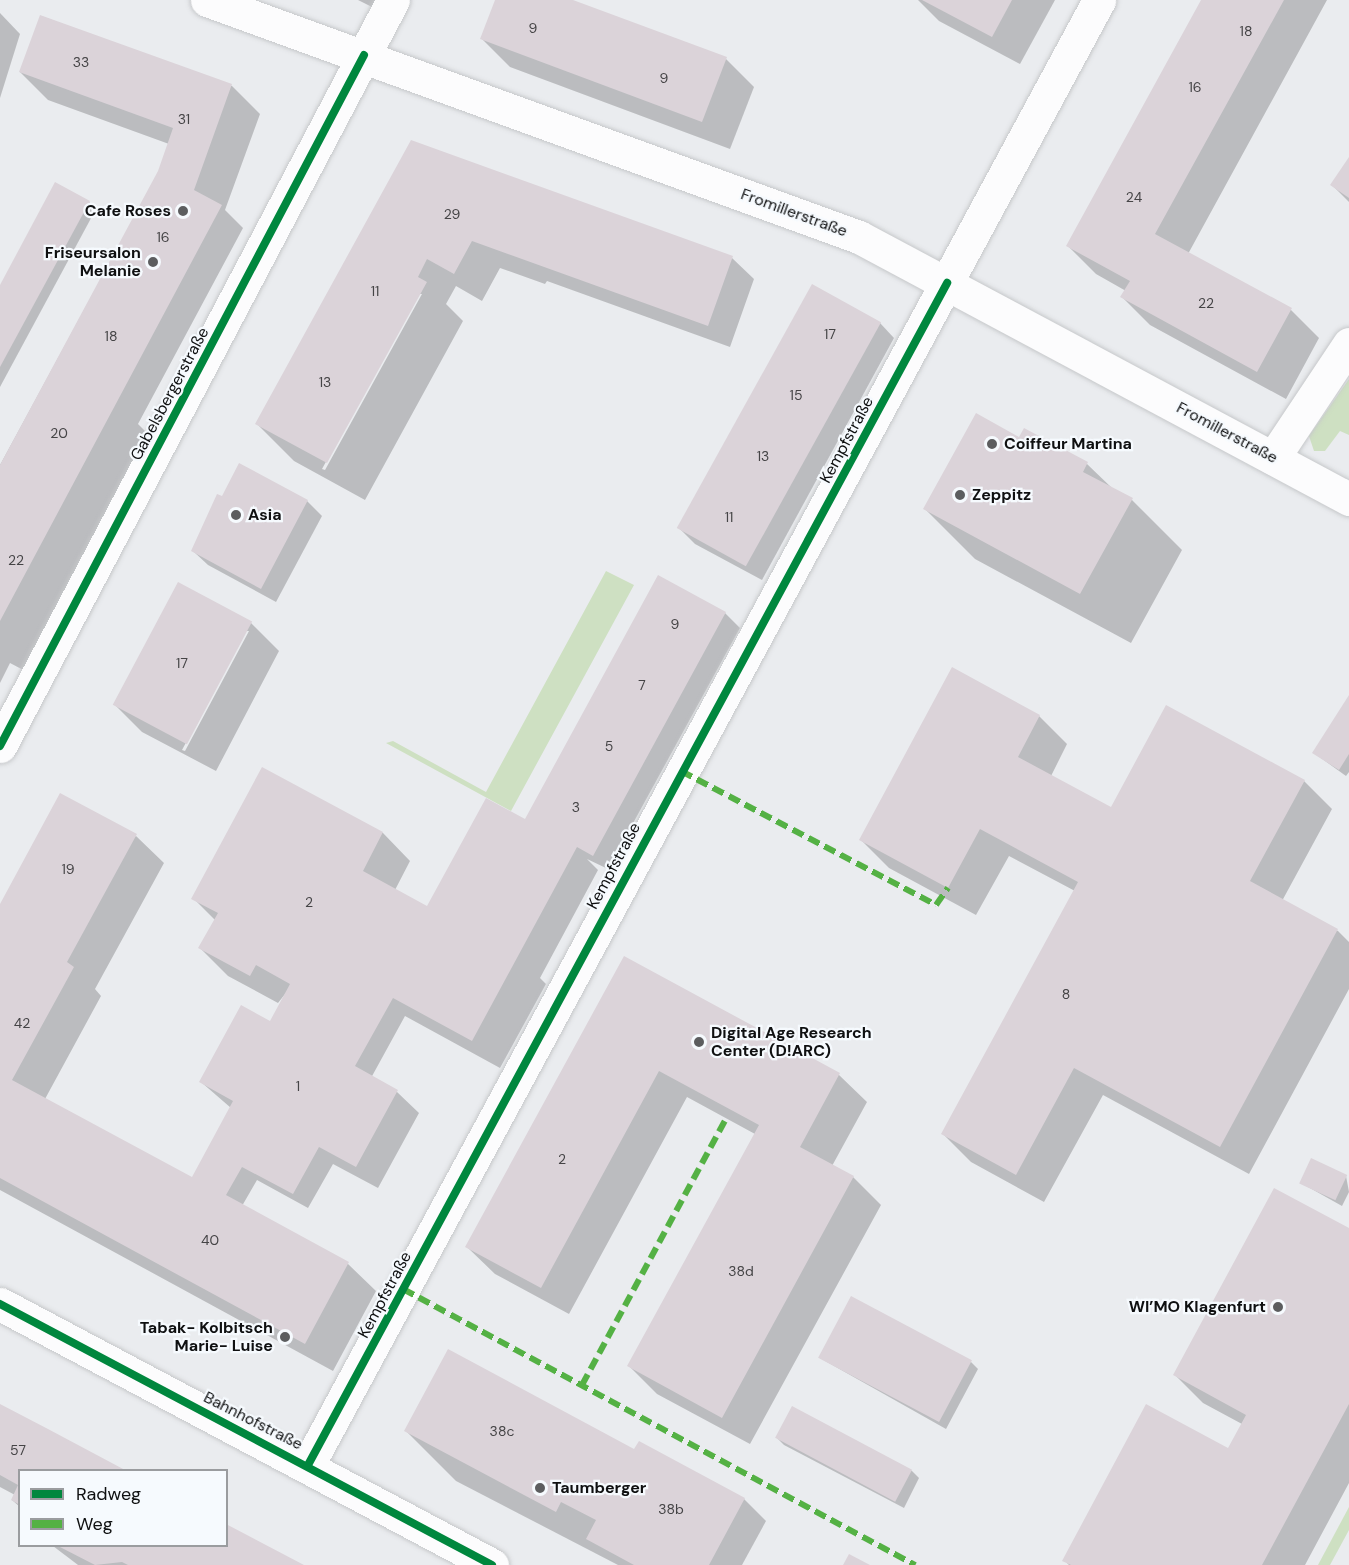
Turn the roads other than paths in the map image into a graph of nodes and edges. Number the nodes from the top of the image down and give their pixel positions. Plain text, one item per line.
1 (207, 0) edge
2 (393, 0) edge
3 (1099, 0) edge
4 (364, 55) junction
5 (947, 283) junction
6 (1349, 344) edge
7 (1273, 458) junction
8 (1349, 499) edge
9 (0, 746) edge
10 (0, 1304) edge
11 (308, 1465) junction
12 (492, 1565) edge

1 - 4 street, Fromillerstraße
2 - 4 street, Gabelsbergerstraße
3 - 5 street, Kempfstraße
4 - 5 street, Fromillerstraße
4 - 9 street, Gabelsbergerstraße
5 - 7 street, Fromillerstraße
5 - 11 street, Kempfstraße
6 - 7 street
7 - 8 street, Fromillerstraße
10 - 11 street, Bahnhofstraße
11 - 12 street, Bahnhofstraße

